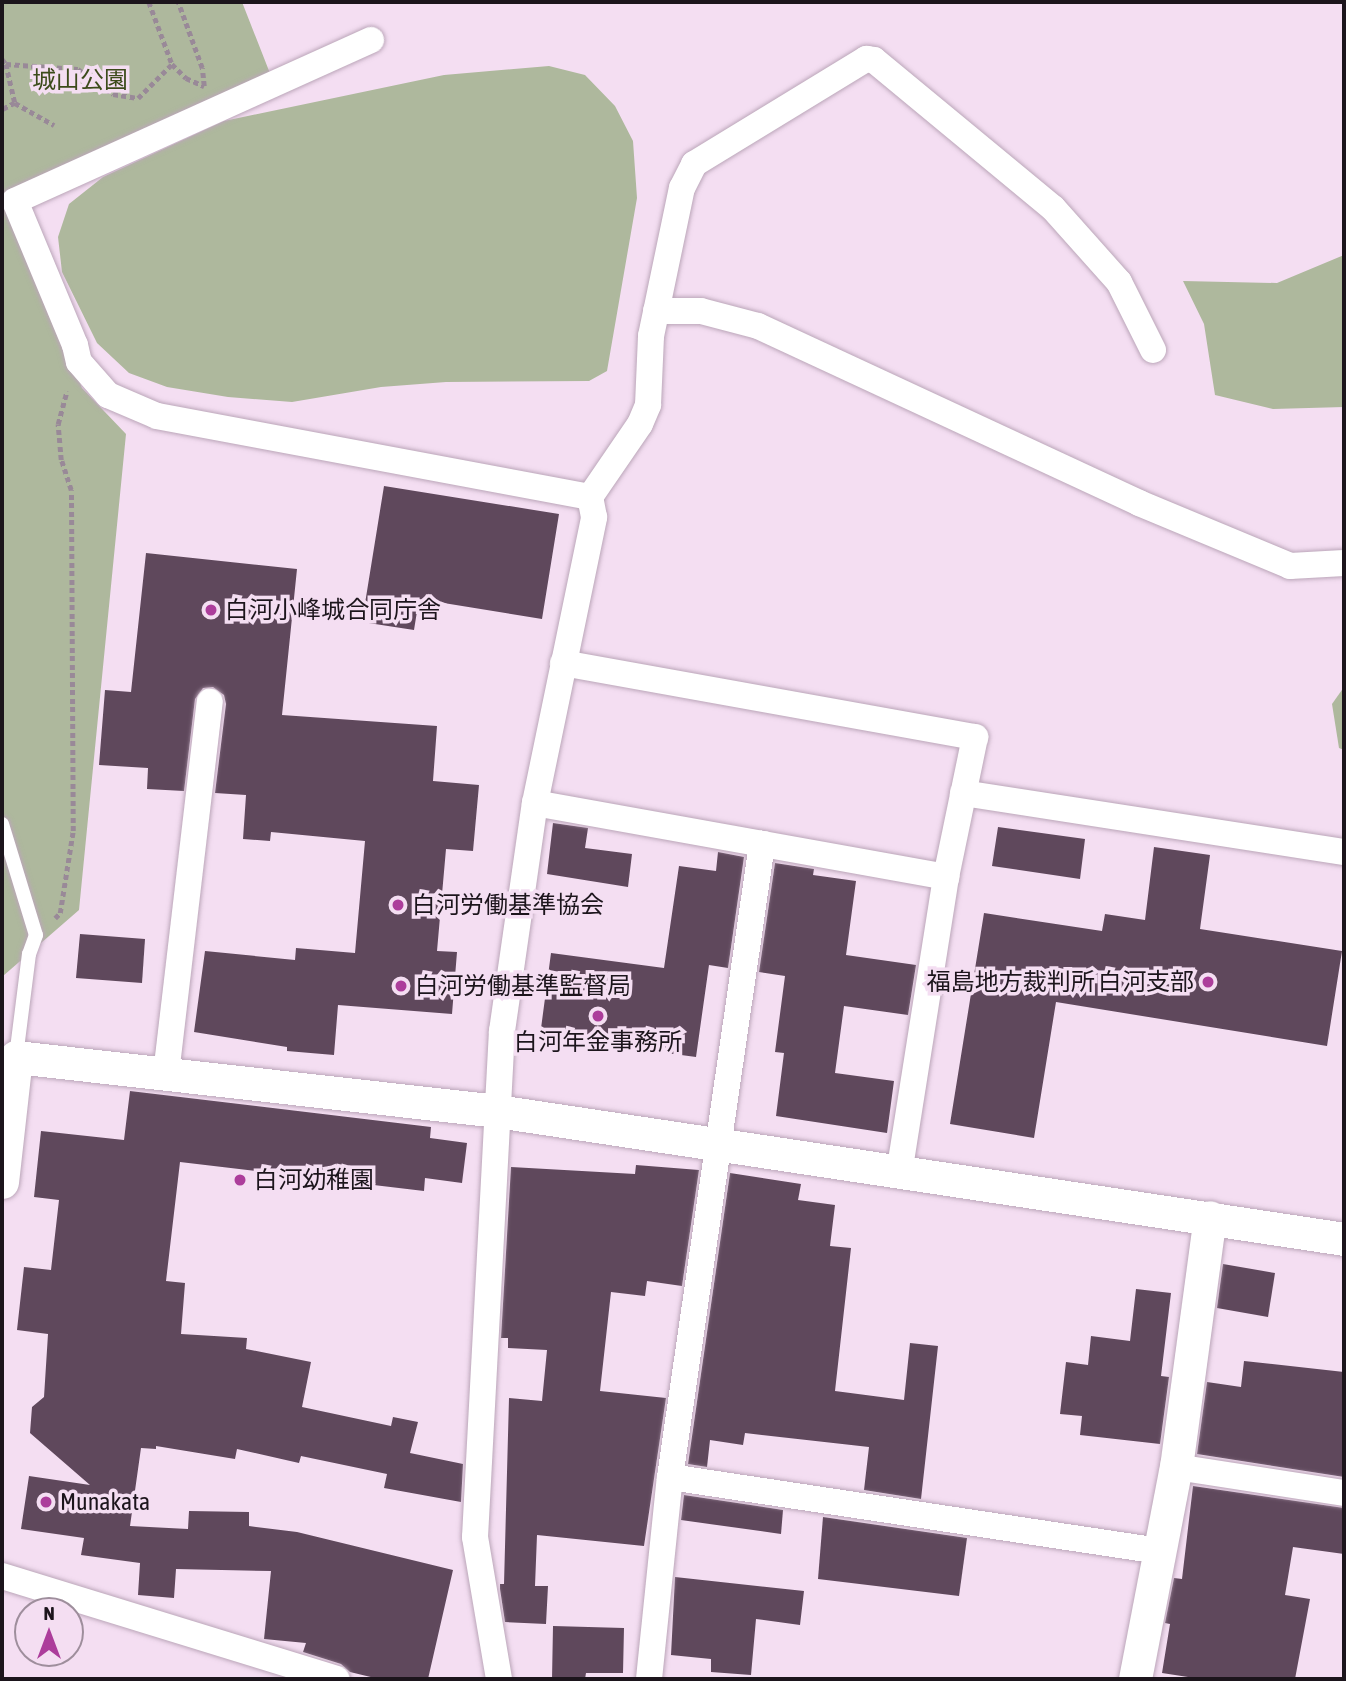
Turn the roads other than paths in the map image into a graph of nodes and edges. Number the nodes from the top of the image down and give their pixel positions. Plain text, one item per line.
1 (372, 40) dead end
2 (656, 311) junction
3 (1153, 350) dead end
4 (590, 497) junction
5 (1344, 563) edge
6 (563, 663) junction
7 (210, 702) dead end
8 (963, 793) junction
9 (535, 803) junction
10 (2, 824) edge
11 (762, 844) junction
12 (1344, 852) edge
13 (946, 877) junction
14 (16, 1056) junction
15 (166, 1074) junction
16 (497, 1111) junction
17 (716, 1143) junction
18 (899, 1173) junction
19 (2, 1182) edge
20 (1210, 1217) junction
21 (1344, 1239) edge
22 (1176, 1466) junction
23 (670, 1477) junction
24 (1344, 1493) edge
25 (1157, 1550) junction
26 (2, 1576) edge
27 (336, 1679) edge
28 (499, 1679) edge
29 (649, 1679) edge
30 (1135, 1679) edge

1 - 4 street
2 - 3 street
2 - 4 street
2 - 5 street
4 - 6 street
6 - 8 street
6 - 9 street
7 - 15 street
8 - 12 street
8 - 13 street
9 - 11 street
9 - 16 street
10 - 14 lane
11 - 13 street
11 - 17 street
13 - 18 street
14 - 15 street
14 - 19 street
15 - 16 street
16 - 17 street
16 - 28 street
17 - 18 street
17 - 23 street
18 - 20 street
20 - 21 street
20 - 22 street
22 - 24 street
22 - 25 street
23 - 25 street
23 - 29 street
25 - 30 street
26 - 27 street

